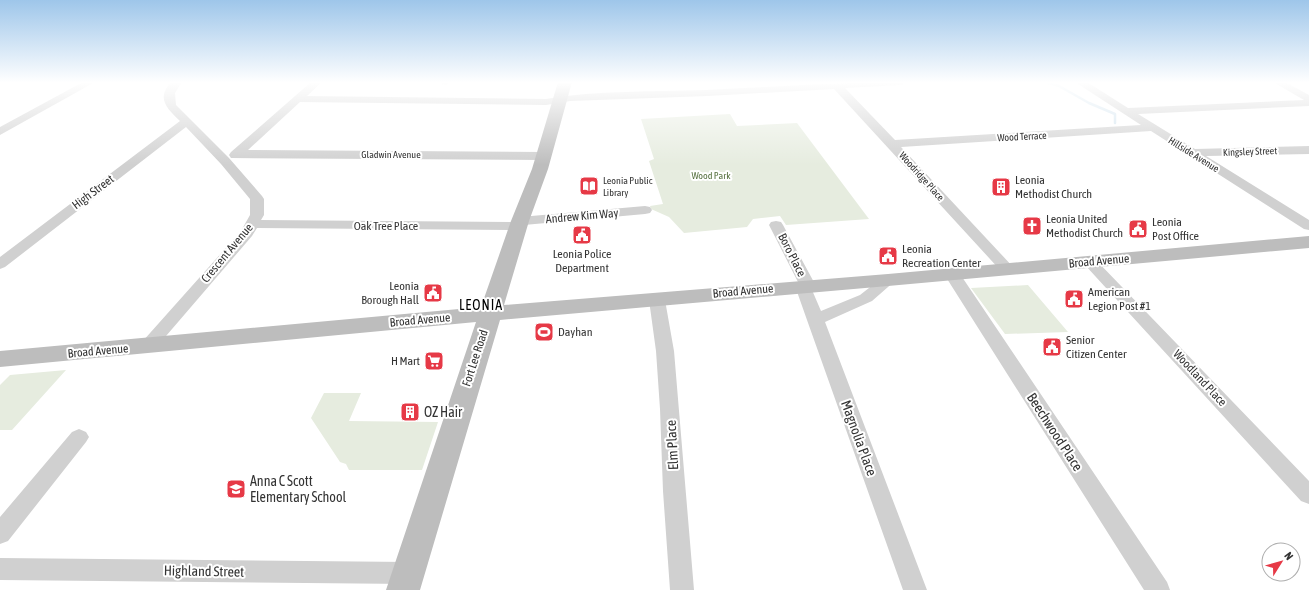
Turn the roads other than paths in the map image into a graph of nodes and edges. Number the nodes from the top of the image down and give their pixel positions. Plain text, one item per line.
1 (40, 110) edge
2 (175, 110) edge
3 (286, 110) edge
4 (556, 110) edge
5 (859, 110) edge
6 (1160, 110) edge
7 (1127, 111) joint
8 (187, 121) junction
9 (14, 124) junction
10 (0, 125) edge
11 (1152, 128) junction
12 (0, 132) edge
13 (892, 144) junction
14 (1309, 150) edge
15 (239, 153) junction
16 (1192, 153) junction
17 (543, 156) junction
18 (225, 161) junction
19 (645, 210) dead end
20 (253, 224) junction
21 (519, 224) junction
22 (776, 225) dead end
23 (1309, 226) edge
24 (1309, 242) edge
25 (1090, 262) junction
26 (0, 264) edge
27 (1006, 268) junction
28 (952, 274) junction
29 (888, 280) junction
30 (805, 286) junction
31 (657, 300) junction
32 (490, 314) junction
33 (815, 320) junction
34 (148, 346) junction
35 (0, 359) edge
36 (79, 437) dead end
37 (1309, 495) edge
38 (0, 534) edge
39 (0, 569) edge
40 (406, 582) edge
41 (682, 590) edge
42 (915, 590) edge
43 (1158, 590) edge

1 - 9 street
2 - 8 street, Crescent Avenue
3 - 15 street
4 - 17 main road, Fort Lee Road
5 - 13 street, Woodridge Place
6 - 7 street
7 - 11 street, Hillside Avenue
8 - 18 street, Crescent Avenue
8 - 26 street, High Street
9 - 10 street
9 - 12 street
11 - 13 street, Wood Terrace
11 - 16 street, Hillside Avenue
13 - 27 street, Woodridge Place
14 - 16 street, Kingsley Street
15 - 17 street, Gladwin Avenue
15 - 18 street
16 - 23 street, Hillside Avenue
17 - 21 main road, Fort Lee Road
18 - 20 street, Crescent Avenue
19 - 21 street, Andrew Kim Way
20 - 21 street, Oak Tree Place
20 - 34 street, Crescent Avenue
21 - 32 main road, Fort Lee Road
22 - 30 street, Boro Place
24 - 25 main road, Broad Avenue
25 - 27 main road, Broad Avenue
25 - 37 street, Woodland Place
27 - 28 main road, Broad Avenue
28 - 29 main road, Broad Avenue
28 - 43 street, Beechwood Place
29 - 30 main road, Broad Avenue
29 - 33 street
30 - 31 main road, Broad Avenue
30 - 33 street, Magnolia Place
31 - 32 main road, Broad Avenue
31 - 41 street, Elm Place
32 - 34 main road, Broad Avenue
32 - 40 main road, Fort Lee Road
33 - 42 street, Magnolia Place
34 - 35 main road, Broad Avenue
36 - 38 street
39 - 40 street, Highland Street

